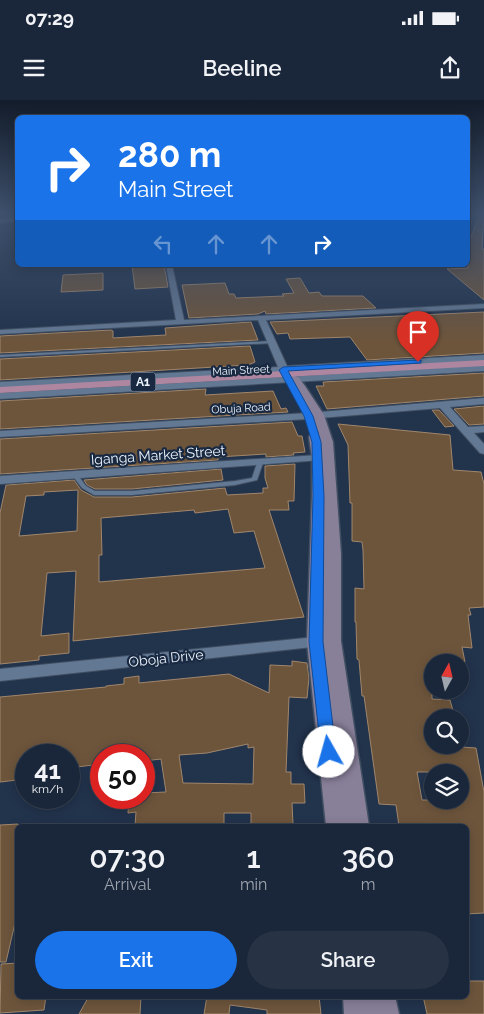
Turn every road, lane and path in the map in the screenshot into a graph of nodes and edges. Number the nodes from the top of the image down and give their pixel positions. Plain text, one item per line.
1 (169, 267) edge
2 (484, 306) edge
3 (260, 318) junction
4 (180, 321) junction
5 (0, 332) edge
6 (272, 342) junction
7 (0, 356) edge
8 (484, 358) edge
9 (484, 363) edge
10 (484, 368) edge
11 (288, 376) junction
12 (0, 385) edge
13 (0, 390) edge
14 (0, 396) edge
15 (484, 402) edge
16 (443, 405) junction
17 (313, 416) junction
18 (484, 429) edge
19 (466, 430) junction
20 (0, 434) edge
21 (484, 451) edge
22 (318, 458) junction
23 (260, 463) junction
24 (75, 475) junction
25 (0, 480) edge
26 (324, 641) junction
27 (0, 675) edge
28 (337, 824) edge
29 (358, 824) edge
30 (356, 999) edge
31 (382, 999) edge
32 (358, 1014) edge
33 (385, 1014) edge

1 - 4 street
2 - 3 street
3 - 4 street
3 - 6 street
4 - 5 street
6 - 7 lane
6 - 11 street
8 - 11 street, Main Street
9 - 11 main road, Main Street / A1
10 - 11 street, Main Street
11 - 12 street, Main Street
11 - 13 main road, Main Street / A1
11 - 14 street, Main Street
11 - 17 main road
15 - 16 street, Obuja Road
16 - 17 street, Obuja Road
16 - 19 street
17 - 20 street, Obuja Road
17 - 22 main road
17 - 26 main road
18 - 19 street
19 - 21 street
22 - 23 street, Iganga Market Street
22 - 26 main road
23 - 24 street, Iganga Market Street
23 - 24 lane
24 - 25 street, Iganga Market Street
26 - 27 street, Oboja Drive
26 - 28 main road
26 - 29 main road
30 - 32 main road
31 - 33 main road

